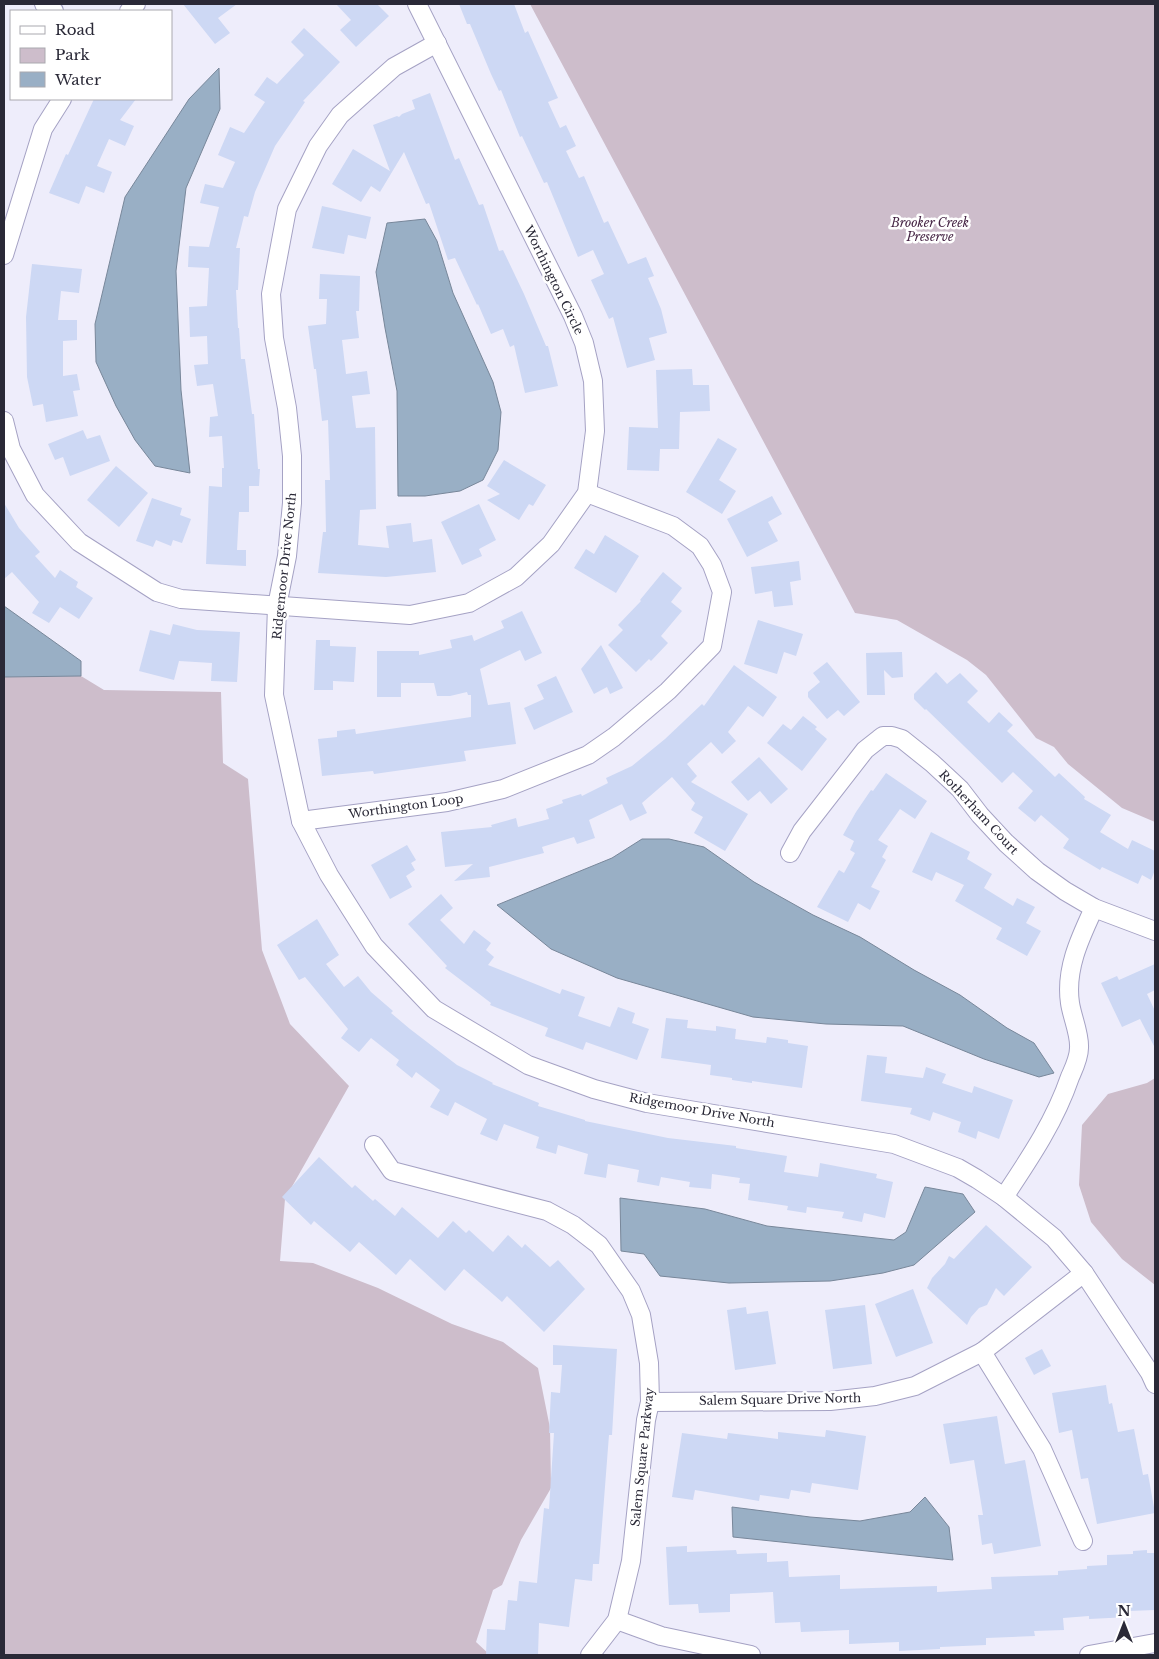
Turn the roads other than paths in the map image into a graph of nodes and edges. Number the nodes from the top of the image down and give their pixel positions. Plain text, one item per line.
1 (417, 4) edge
2 (438, 43) junction
3 (61, 100) edge
4 (4, 255) edge
5 (4, 421) edge
6 (588, 493) junction
7 (277, 606) junction
8 (301, 821) junction
9 (790, 853) dead end
10 (1094, 908) junction
11 (1155, 931) edge
12 (374, 1145) dead end
13 (1004, 1197) junction
14 (1084, 1273) junction
15 (982, 1352) junction
16 (1155, 1384) edge
17 (650, 1402) junction
18 (1083, 1541) dead end
19 (617, 1620) junction
20 (1155, 1643) edge
21 (590, 1655) edge
22 (751, 1655) edge
23 (1089, 1655) edge

1 - 2 street, Worthington Circle
2 - 6 street, Worthington Circle
2 - 7 street, Ridgemoor Drive North
3 - 4 street
5 - 7 street, Worthington Circle
6 - 7 street, Worthington Circle
6 - 8 street, Worthington Loop
7 - 8 street, Ridgemoor Drive North
8 - 13 street, Ridgemoor Drive North
9 - 10 street, Rotherham Court
10 - 11 street, Rotherham Court
10 - 13 street
12 - 17 street, Salem Square Parkway
13 - 14 street, Ridgemoor Drive North
14 - 15 street, Salem Square Drive North
14 - 16 street, Ridgemoor Drive North
15 - 17 street, Salem Square Drive North
15 - 18 street
17 - 19 street, Salem Square Parkway
19 - 21 street, Salem Square Parkway
19 - 22 street
20 - 23 street

